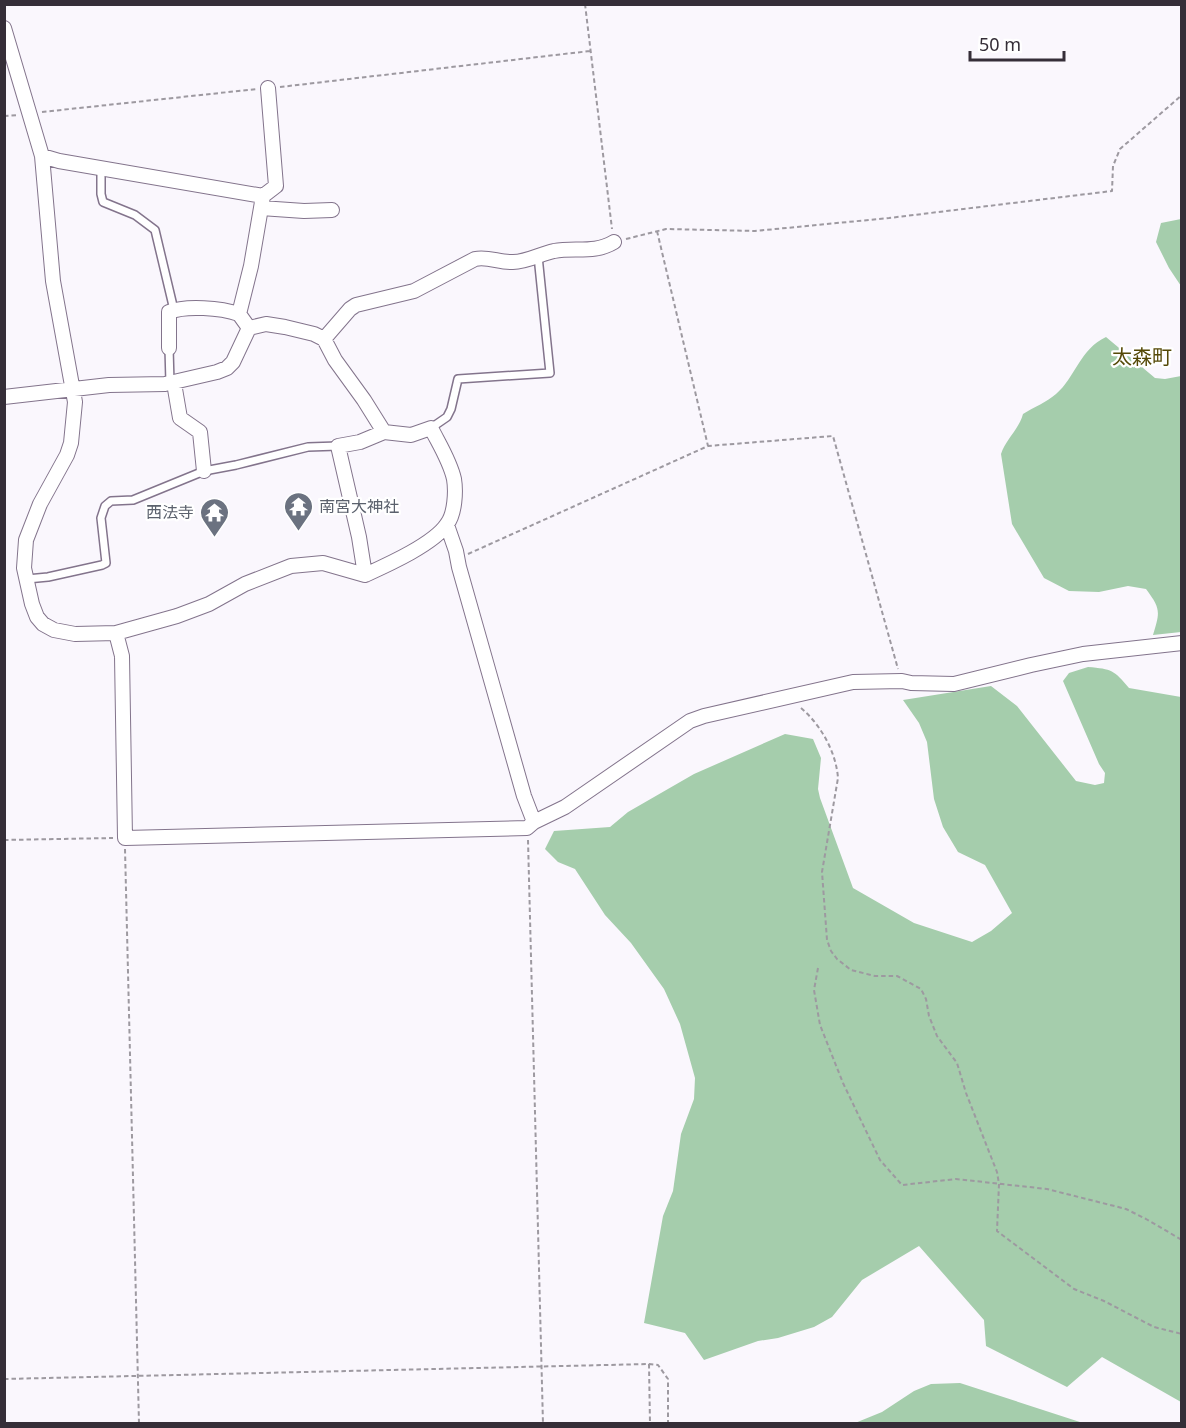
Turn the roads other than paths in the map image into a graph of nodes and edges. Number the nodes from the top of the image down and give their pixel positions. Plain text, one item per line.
1 (4, 28) edge
2 (268, 88) road end
3 (42, 156) junction
4 (101, 168) junction
5 (262, 202) junction
6 (332, 210) dead end
7 (614, 242) road end
8 (538, 256) junction
9 (174, 310) junction
10 (239, 314) junction
11 (249, 328) junction
12 (324, 339) junction
13 (169, 348) joint
14 (172, 383) junction
15 (74, 389) junction
16 (4, 397) edge
17 (431, 428) junction
18 (384, 432) junction
19 (338, 446) junction
20 (204, 471) junction
21 (447, 525) junction
22 (365, 575) junction
23 (27, 579) junction
24 (116, 633) junction
25 (1182, 643) edge
26 (531, 825) junction

1 - 3 street
2 - 5 street
3 - 4 street
3 - 15 street
4 - 5 street
4 - 9 lane
5 - 6 street
5 - 10 street
7 - 8 street
8 - 12 street
8 - 17 lane
9 - 10 street
9 - 13 street
10 - 11 street
11 - 12 street
11 - 14 street
12 - 18 street
13 - 14 lane
14 - 15 street
14 - 20 street
15 - 16 street
15 - 23 street
17 - 18 street
17 - 21 street
18 - 19 street
19 - 20 lane
19 - 22 street
20 - 23 lane
21 - 22 street
21 - 26 street
22 - 24 street
23 - 24 street
24 - 26 street
25 - 26 street

